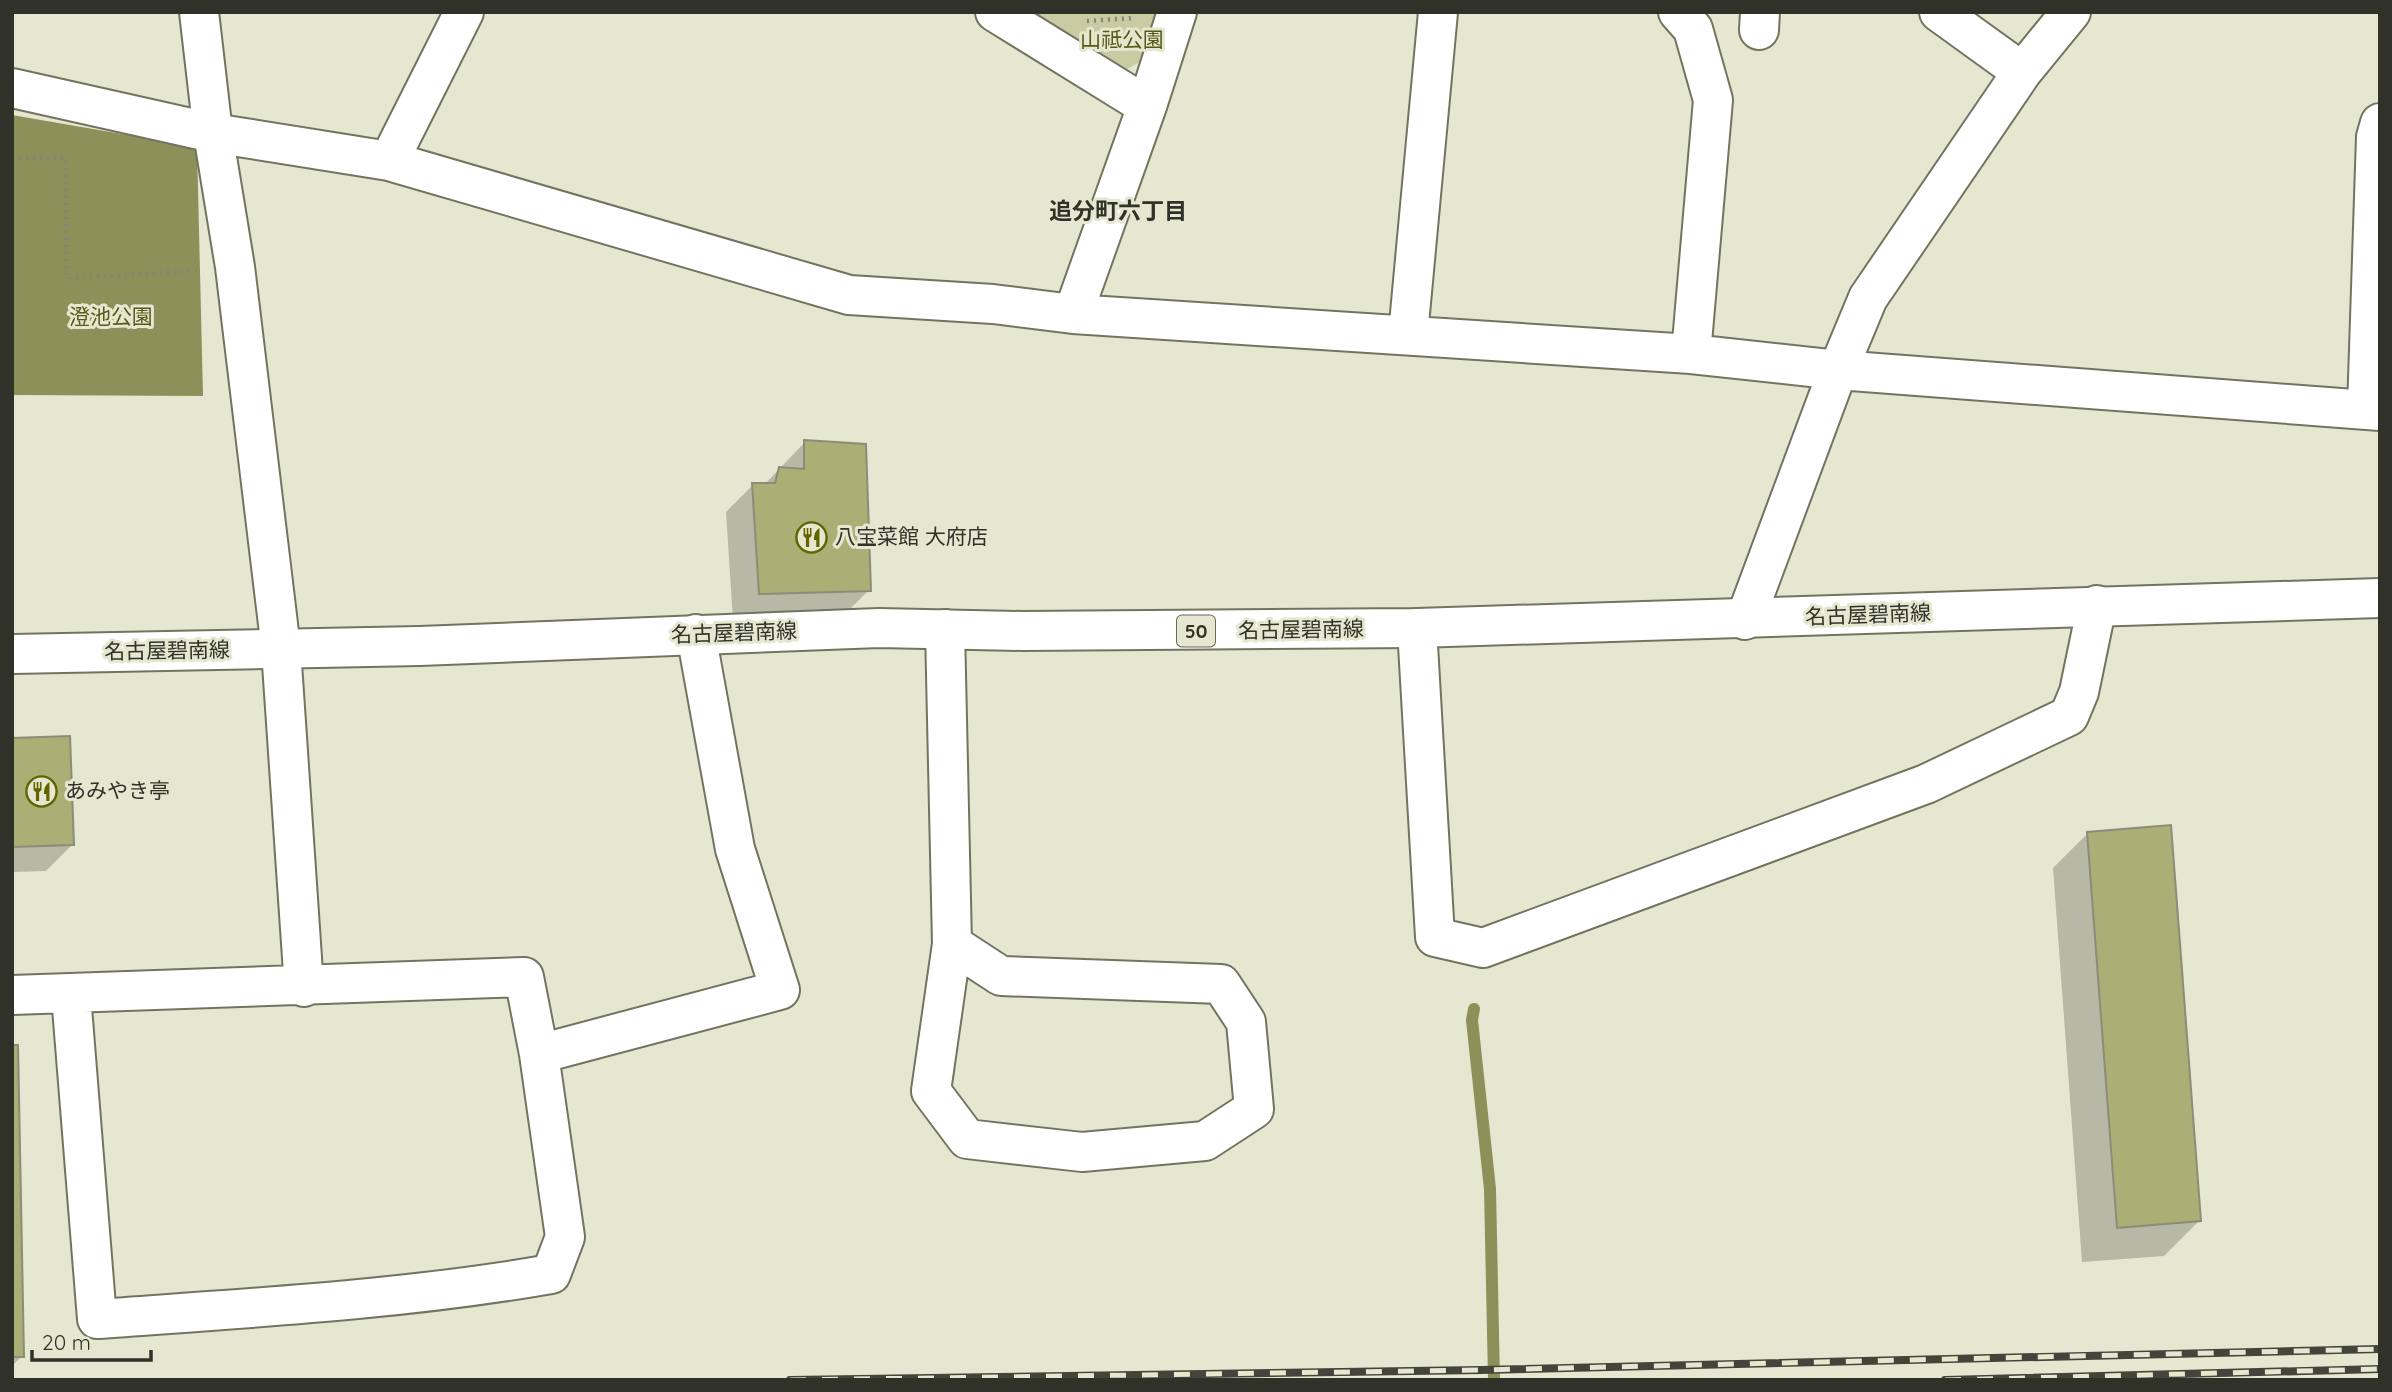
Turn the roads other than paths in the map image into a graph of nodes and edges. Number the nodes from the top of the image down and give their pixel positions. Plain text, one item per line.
1 (200, 12) edge
2 (464, 12) edge
3 (995, 12) edge
4 (1177, 12) edge
5 (1438, 12) edge
6 (1678, 12) edge
7 (1939, 12) edge
8 (2071, 12) edge
9 (2022, 72) junction
10 (12, 88) edge
11 (1147, 106) junction
12 (2380, 123) edge
13 (213, 133) junction
14 (389, 162) junction
15 (1073, 314) junction
16 (1408, 335) junction
17 (1691, 354) junction
18 (1838, 370) junction
19 (2373, 411) edge
20 (2380, 598) edge
21 (2097, 605) junction
22 (1745, 620) junction
23 (1417, 628) junction
24 (945, 629) junction
25 (696, 635) junction
26 (281, 649) junction
27 (12, 654) edge
28 (952, 944) junction
29 (304, 987) junction
30 (71, 995) junction
31 (12, 996) edge
32 (540, 1054) junction

1 - 13 street
2 - 14 street
3 - 11 street
4 - 11 street
5 - 16 street
6 - 17 street
7 - 9 street
8 - 9 street
9 - 18 street
10 - 13 street
11 - 15 street
12 - 19 street
13 - 14 street
13 - 26 street
14 - 15 street
15 - 16 street
16 - 17 street
17 - 18 street
18 - 19 street
18 - 22 street
20 - 21 street, 名古屋碧南線 / 50
21 - 22 street, 名古屋碧南線 / 50
21 - 23 street
22 - 23 street, 名古屋碧南線 / 50
23 - 24 street, 名古屋碧南線 / 50
24 - 25 street, 名古屋碧南線 / 50
24 - 28 street
25 - 26 street, 名古屋碧南線 / 50
25 - 32 street
26 - 27 street, 名古屋碧南線 / 50
26 - 29 street
28 - 28 street
29 - 30 street
29 - 32 street
30 - 31 street
30 - 32 street

